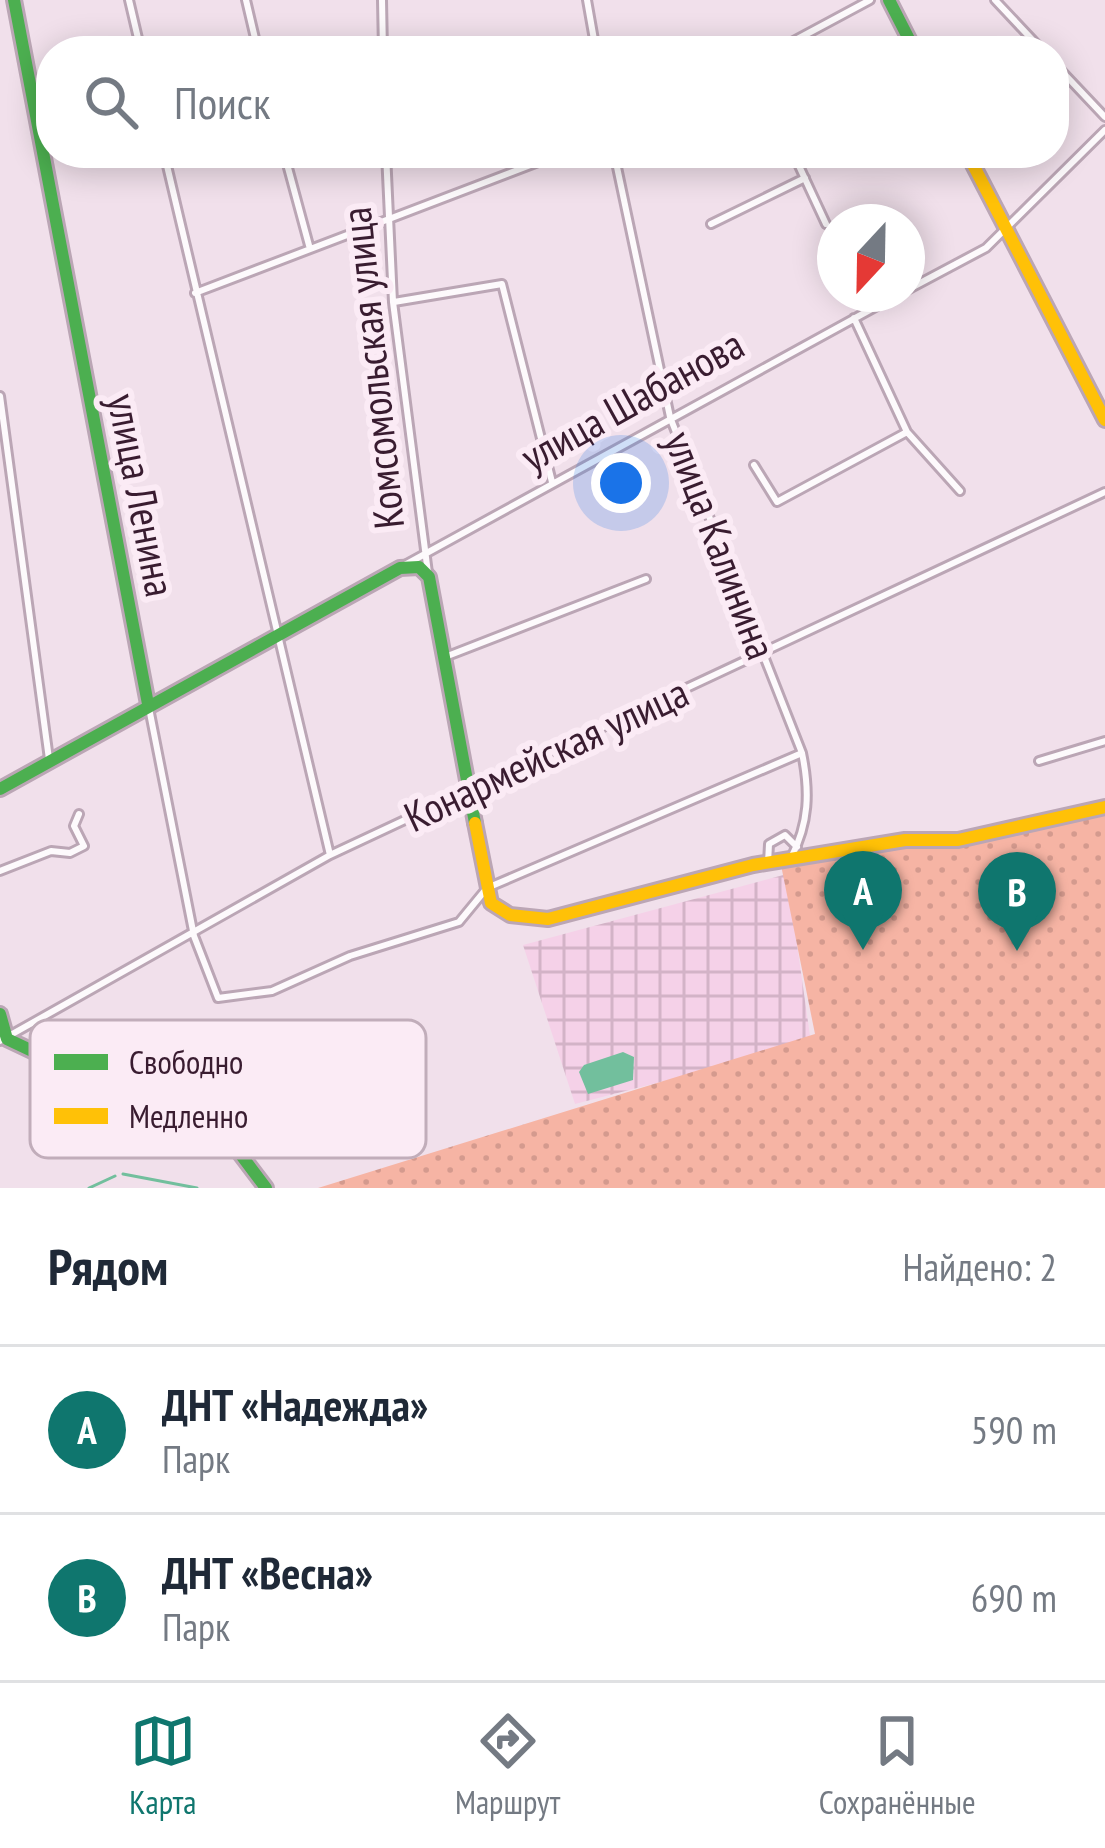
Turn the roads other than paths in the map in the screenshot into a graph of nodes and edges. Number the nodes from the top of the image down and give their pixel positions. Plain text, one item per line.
1 (14, 0) edge
2 (129, 0) edge
3 (247, 0) edge
4 (382, 0) edge
5 (587, 0) edge
6 (870, 0) edge
7 (889, 0) edge
8 (995, 0) edge
9 (137, 36) edge
10 (255, 36) edge
11 (383, 36) edge
12 (593, 36) edge
13 (803, 36) edge
14 (907, 36) edge
15 (1029, 36) edge
16 (1069, 79) edge
17 (36, 116) edge
18 (1105, 117) edge
19 (1105, 130) edge
20 (1069, 167) edge
21 (46, 168) edge
22 (167, 168) edge
23 (288, 168) edge
24 (386, 168) edge
25 (524, 168) edge
26 (617, 168) edge
27 (801, 168) edge
28 (974, 168) edge
29 (1068, 168) edge
30 (805, 178) junction
31 (817, 204) edge
32 (387, 222) junction
33 (711, 224) dead end
34 (1006, 231) junction
35 (310, 250) junction
36 (925, 280) edge
37 (195, 293) junction
38 (393, 302) junction
39 (865, 312) edge
40 (854, 318) junction
41 (0, 396) edge
42 (670, 417) junction
43 (1105, 420) edge
44 (907, 432) junction
45 (754, 465) dead end
46 (552, 482) junction
47 (960, 491) dead end
48 (1105, 492) edge
49 (424, 553) junction
50 (400, 568) junction
51 (424, 572) junction
52 (646, 579) dead end
53 (274, 638) junction
54 (763, 653) junction
55 (445, 657) junction
56 (148, 704) junction
57 (1105, 741) edge
58 (802, 752) junction
59 (49, 758) junction
60 (1039, 761) dead end
61 (0, 789) edge
62 (468, 791) junction
63 (1105, 807) edge
64 (79, 814) dead end
65 (793, 854) junction
66 (330, 855) junction
67 (769, 863) junction
68 (0, 871) edge
69 (487, 888) junction
70 (194, 936) junction
71 (0, 1014) edge
72 (41, 1020) edge
73 (4, 1040) edge
74 (243, 1158) edge
75 (266, 1188) edge

1 - 17 street, улица Ленина
2 - 9 street
3 - 10 street
4 - 11 street
5 - 12 street
6 - 13 street
7 - 14 street
8 - 15 street
16 - 18 street
19 - 20 street, улица Шабанова
21 - 56 street, улица Ленина
22 - 37 street
23 - 35 street
24 - 32 street, Комсомольская улица
25 - 32 street
26 - 42 street, улица Калинина
27 - 30 street
28 - 34 street
29 - 34 street, улица Шабанова
30 - 31 street
30 - 33 street
32 - 35 street
32 - 38 street, Комсомольская улица
34 - 36 street, улица Шабанова
34 - 43 street
35 - 37 street
37 - 53 street
38 - 46 street
38 - 49 street, Комсомольская улица
39 - 40 street, улица Шабанова
40 - 42 street, улица Шабанова
40 - 44 street
41 - 59 street
42 - 46 street, улица Шабанова
42 - 54 street, улица Калинина
44 - 45 street
44 - 47 street
46 - 49 street, улица Шабанова
48 - 54 street, Конармейская улица
49 - 50 street, улица Шабанова
49 - 51 street, Комсомольская улица
50 - 51 street, улица Шабанова
50 - 53 street, улица Шабанова
51 - 55 street, Комсомольская улица
52 - 55 street
53 - 56 street, улица Шабанова
53 - 66 street
54 - 58 street, улица Калинина
54 - 62 street, Конармейская улица
55 - 62 street, Комсомольская улица
56 - 59 street, улица Шабанова
56 - 70 street, улица Ленина
57 - 60 street
58 - 65 street, улица Калинина
58 - 69 street
59 - 61 street, улица Шабанова
62 - 66 street, Конармейская улица
62 - 69 street, Комсомольская улица
63 - 65 street
64 - 68 street
65 - 67 street
65 - 67 street
66 - 70 street, Конармейская улица
67 - 69 street
69 - 70 street, улица Ленина
70 - 72 street, Конармейская улица
71 - 73 street
74 - 75 street

